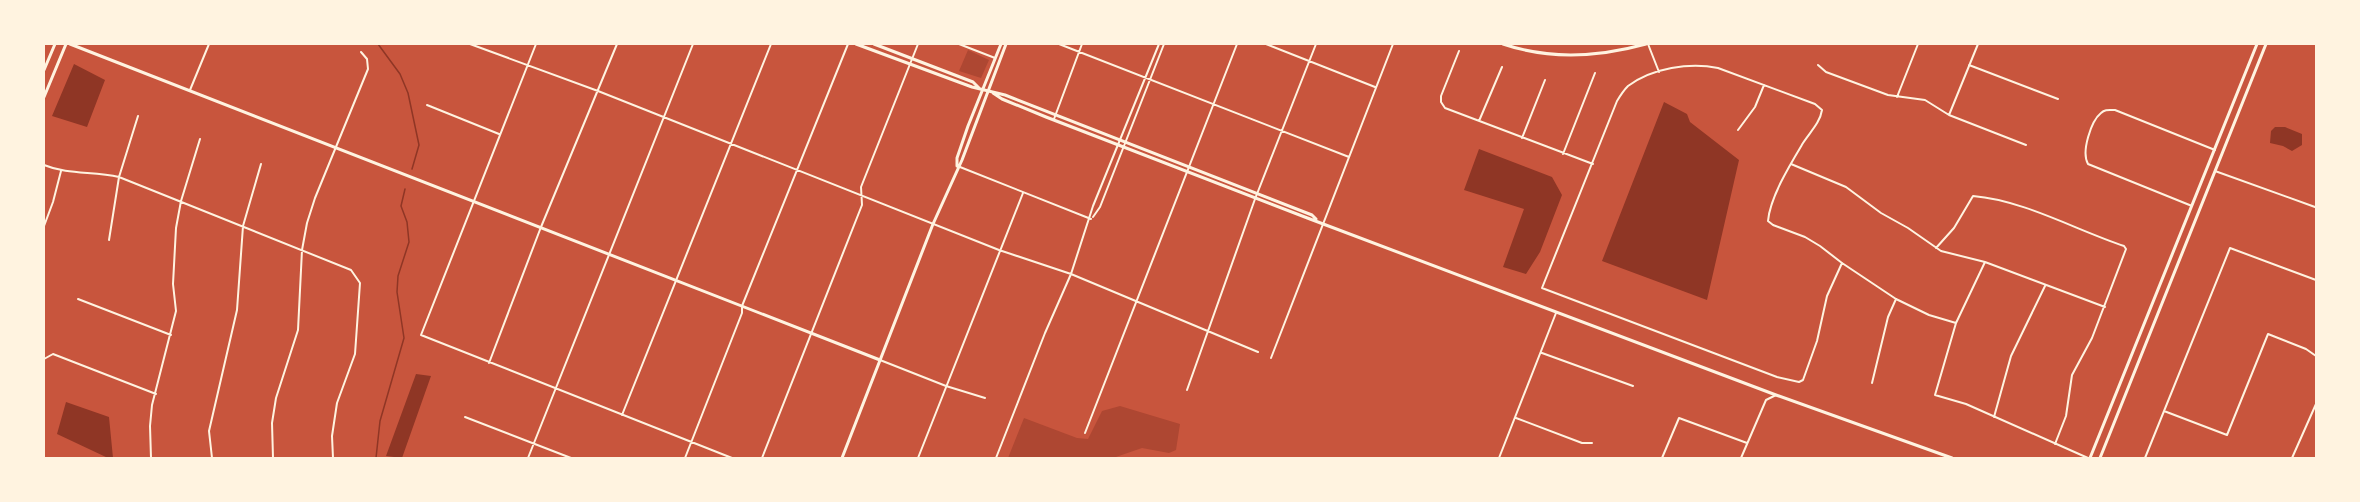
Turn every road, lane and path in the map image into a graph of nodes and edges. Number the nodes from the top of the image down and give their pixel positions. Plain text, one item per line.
1 (55, 44) edge
2 (68, 44) edge
3 (209, 44) edge
4 (471, 44) edge
5 (536, 44) edge
6 (616, 44) edge
7 (693, 44) edge
8 (771, 44) edge
9 (848, 44) edge
10 (856, 44) edge
11 (874, 44) edge
12 (918, 44) edge
13 (959, 44) edge
14 (1001, 44) edge
15 (1006, 44) edge
16 (1059, 44) edge
17 (1082, 44) edge
18 (1158, 44) edge
19 (1164, 44) edge
20 (1237, 44) edge
21 (1266, 44) edge
22 (1316, 44) edge
23 (1393, 44) edge
24 (1503, 44) edge
25 (1647, 44) edge
26 (1918, 44) edge
27 (1978, 44) edge
28 (2257, 44) edge
29 (2266, 44) edge
30 (361, 51) dead end
31 (1079, 51) junction
32 (1459, 51) dead end
33 (996, 58) junction
34 (911, 59) junction
35 (1309, 60) junction
36 (909, 64) junction
37 (1969, 65) junction
38 (527, 66) junction
39 (1818, 66) dead end
40 (1502, 67) dead end
41 (44, 70) edge
42 (1659, 72) junction
43 (1595, 74) dead end
44 (1146, 77) junction
45 (1151, 79) junction
46 (1545, 80) dead end
47 (1764, 85) junction
48 (1376, 87) junction
49 (979, 88) junction
50 (190, 90) junction
51 (984, 90) junction
52 (598, 91) junction
53 (991, 92) junction
54 (1897, 96) junction
55 (44, 97) edge
56 (2058, 99) dead end
57 (1214, 104) junction
58 (427, 105) dead end
59 (1056, 114) junction
60 (1948, 115) junction
61 (138, 116) dead end
62 (663, 117) junction
63 (1053, 120) junction
64 (1479, 122) junction
65 (1738, 130) dead end
66 (1282, 131) junction
67 (500, 134) junction
68 (1522, 138) junction
69 (200, 139) dead end
70 (1119, 139) junction
71 (1126, 141) junction
72 (731, 144) junction
73 (1117, 144) junction
74 (2026, 145) dead end
75 (1124, 147) junction
76 (335, 148) junction
77 (2215, 150) junction
78 (1563, 154) junction
79 (1350, 157) junction
80 (261, 164) dead end
81 (1593, 164) junction
82 (1791, 164) junction
83 (44, 165) edge
84 (957, 166) junction
85 (1189, 166) junction
86 (798, 170) junction
87 (61, 171) junction
88 (2215, 171) junction
89 (1186, 172) junction
90 (119, 177) junction
91 (1257, 193) junction
92 (1023, 194) junction
93 (860, 195) junction
94 (1255, 198) junction
95 (181, 201) junction
96 (474, 202) junction
97 (2192, 206) junction
98 (2315, 207) dead end
99 (1091, 219) junction
100 (1318, 221) junction
101 (933, 224) junction
102 (1325, 224) junction
103 (44, 226) edge
104 (243, 226) junction
105 (541, 227) junction
106 (109, 240) dead end
107 (1936, 248) junction
108 (302, 250) junction
109 (999, 250) junction
110 (609, 254) junction
111 (1985, 262) junction
112 (1842, 263) junction
113 (1071, 274) junction
114 (2316, 279) edge
115 (676, 280) junction
116 (2045, 286) junction
117 (78, 299) dead end
118 (1896, 299) junction
119 (1136, 301) junction
120 (742, 306) junction
121 (2105, 307) junction
122 (1556, 313) junction
123 (1956, 323) junction
124 (1207, 331) junction
125 (811, 334) junction
126 (171, 335) junction
127 (1258, 352) dead end
128 (1542, 353) junction
129 (2316, 356) edge
130 (1271, 358) dead end
131 (44, 359) edge
132 (880, 360) junction
133 (489, 363) junction
134 (1872, 382) dead end
135 (946, 386) junction
136 (1633, 386) dead end
137 (556, 389) junction
138 (1187, 390) dead end
139 (156, 394) junction
140 (1776, 395) junction
141 (985, 398) dead end
142 (2316, 404) edge
143 (2164, 411) junction
144 (622, 416) junction
145 (465, 417) dead end
146 (1994, 417) junction
147 (1516, 418) junction
148 (1085, 433) dead end
149 (691, 442) junction
150 (1592, 443) dead end
151 (1747, 443) junction
152 (534, 444) junction
153 (2055, 444) junction
154 (151, 459) edge
155 (212, 459) edge
156 (273, 459) edge
157 (333, 459) edge
158 (528, 459) edge
159 (571, 459) edge
160 (685, 459) edge
161 (732, 459) edge
162 (762, 459) edge
163 (842, 459) edge
164 (918, 459) edge
165 (996, 459) edge
166 (1499, 459) edge
167 (1662, 459) edge
168 (1741, 459) edge
169 (1952, 459) edge
170 (2089, 459) edge
171 (2100, 459) edge
172 (2145, 459) edge
173 (2292, 459) edge

1 - 41 street
2 - 50 street
2 - 55 street
3 - 50 street
4 - 38 street
5 - 38 street
6 - 52 street
7 - 62 street
8 - 72 street
9 - 86 street
10 - 36 street
11 - 34 street
12 - 34 street
13 - 33 street
14 - 33 street
15 - 53 street
16 - 31 street
17 - 31 street
18 - 44 street
19 - 45 street
20 - 57 street
21 - 35 street
22 - 35 street
23 - 48 street
24 - 25 street
25 - 42 street
26 - 54 street
27 - 37 street
28 - 77 street
29 - 88 street
30 - 76 street
31 - 44 street
31 - 59 street
32 - 64 street
33 - 51 street
34 - 36 street
34 - 49 street
35 - 48 street
35 - 66 street
36 - 49 street
36 - 93 street
37 - 56 street
37 - 60 street
38 - 52 street
38 - 67 street
39 - 54 street
40 - 64 street
42 - 47 street
42 - 81 street
43 - 78 street
44 - 45 street
44 - 70 street
45 - 57 street
45 - 71 street
46 - 68 street
47 - 65 street
47 - 82 street
48 - 79 street
49 - 51 street
50 - 76 street
51 - 53 street
51 - 84 street
52 - 62 street
52 - 105 street
53 - 59 street
53 - 63 street
53 - 84 street
54 - 60 street
57 - 66 street
57 - 85 street
58 - 67 street
59 - 63 street
59 - 70 street
60 - 74 street
61 - 90 street
62 - 72 street
62 - 110 street
63 - 73 street
64 - 68 street
66 - 79 street
66 - 91 street
67 - 96 street
68 - 78 street
69 - 95 street
70 - 71 street
70 - 73 street
71 - 75 street
71 - 85 street
72 - 86 street
72 - 115 street
73 - 75 street
73 - 99 street
75 - 89 street
75 - 99 street
76 - 96 street
76 - 108 street
77 - 97 street
77 - 97 street
78 - 81 street
79 - 102 street
80 - 104 street
81 - 112 street
82 - 107 street
82 - 112 street
83 - 87 street
84 - 92 street
84 - 101 street
85 - 89 street
85 - 91 street
86 - 93 street
86 - 120 street
87 - 90 street
87 - 103 street
88 - 98 street
88 - 171 street
89 - 94 street
89 - 119 street
90 - 95 street
90 - 106 street
91 - 94 street
91 - 100 street
92 - 99 street
92 - 109 street
93 - 101 street
93 - 125 street
94 - 100 street
94 - 124 street
95 - 104 street
95 - 126 street
96 - 105 street
96 - 133 street
97 - 170 street
99 - 113 street
100 - 102 street
101 - 109 street
101 - 132 street
102 - 122 street
102 - 130 street
104 - 108 street
104 - 155 street
105 - 110 street
105 - 133 street
107 - 111 street
107 - 121 street
108 - 156 street
108 - 157 street
109 - 113 street
109 - 135 street
110 - 115 street
110 - 137 street
111 - 116 street
111 - 123 street
112 - 118 street
113 - 119 street
113 - 165 street
114 - 143 street
115 - 120 street
115 - 144 street
116 - 121 street
116 - 146 street
117 - 126 street
118 - 123 street
118 - 134 street
119 - 124 street
119 - 148 street
120 - 125 street
120 - 149 street
121 - 153 street
122 - 128 street
122 - 140 street
123 - 146 street
124 - 127 street
124 - 138 street
125 - 132 street
125 - 162 street
126 - 139 street
128 - 136 street
128 - 147 street
129 - 143 street
131 - 139 street
132 - 135 street
132 - 163 street
133 - 137 street
135 - 141 street
135 - 164 street
137 - 144 street
137 - 152 street
139 - 154 street
140 - 151 street
140 - 169 street
142 - 173 street
143 - 172 street
144 - 149 street
145 - 152 street
146 - 153 street
147 - 150 street
147 - 166 street
149 - 160 street
149 - 161 street
151 - 167 street
151 - 168 street
152 - 158 street
152 - 159 street
153 - 170 street

